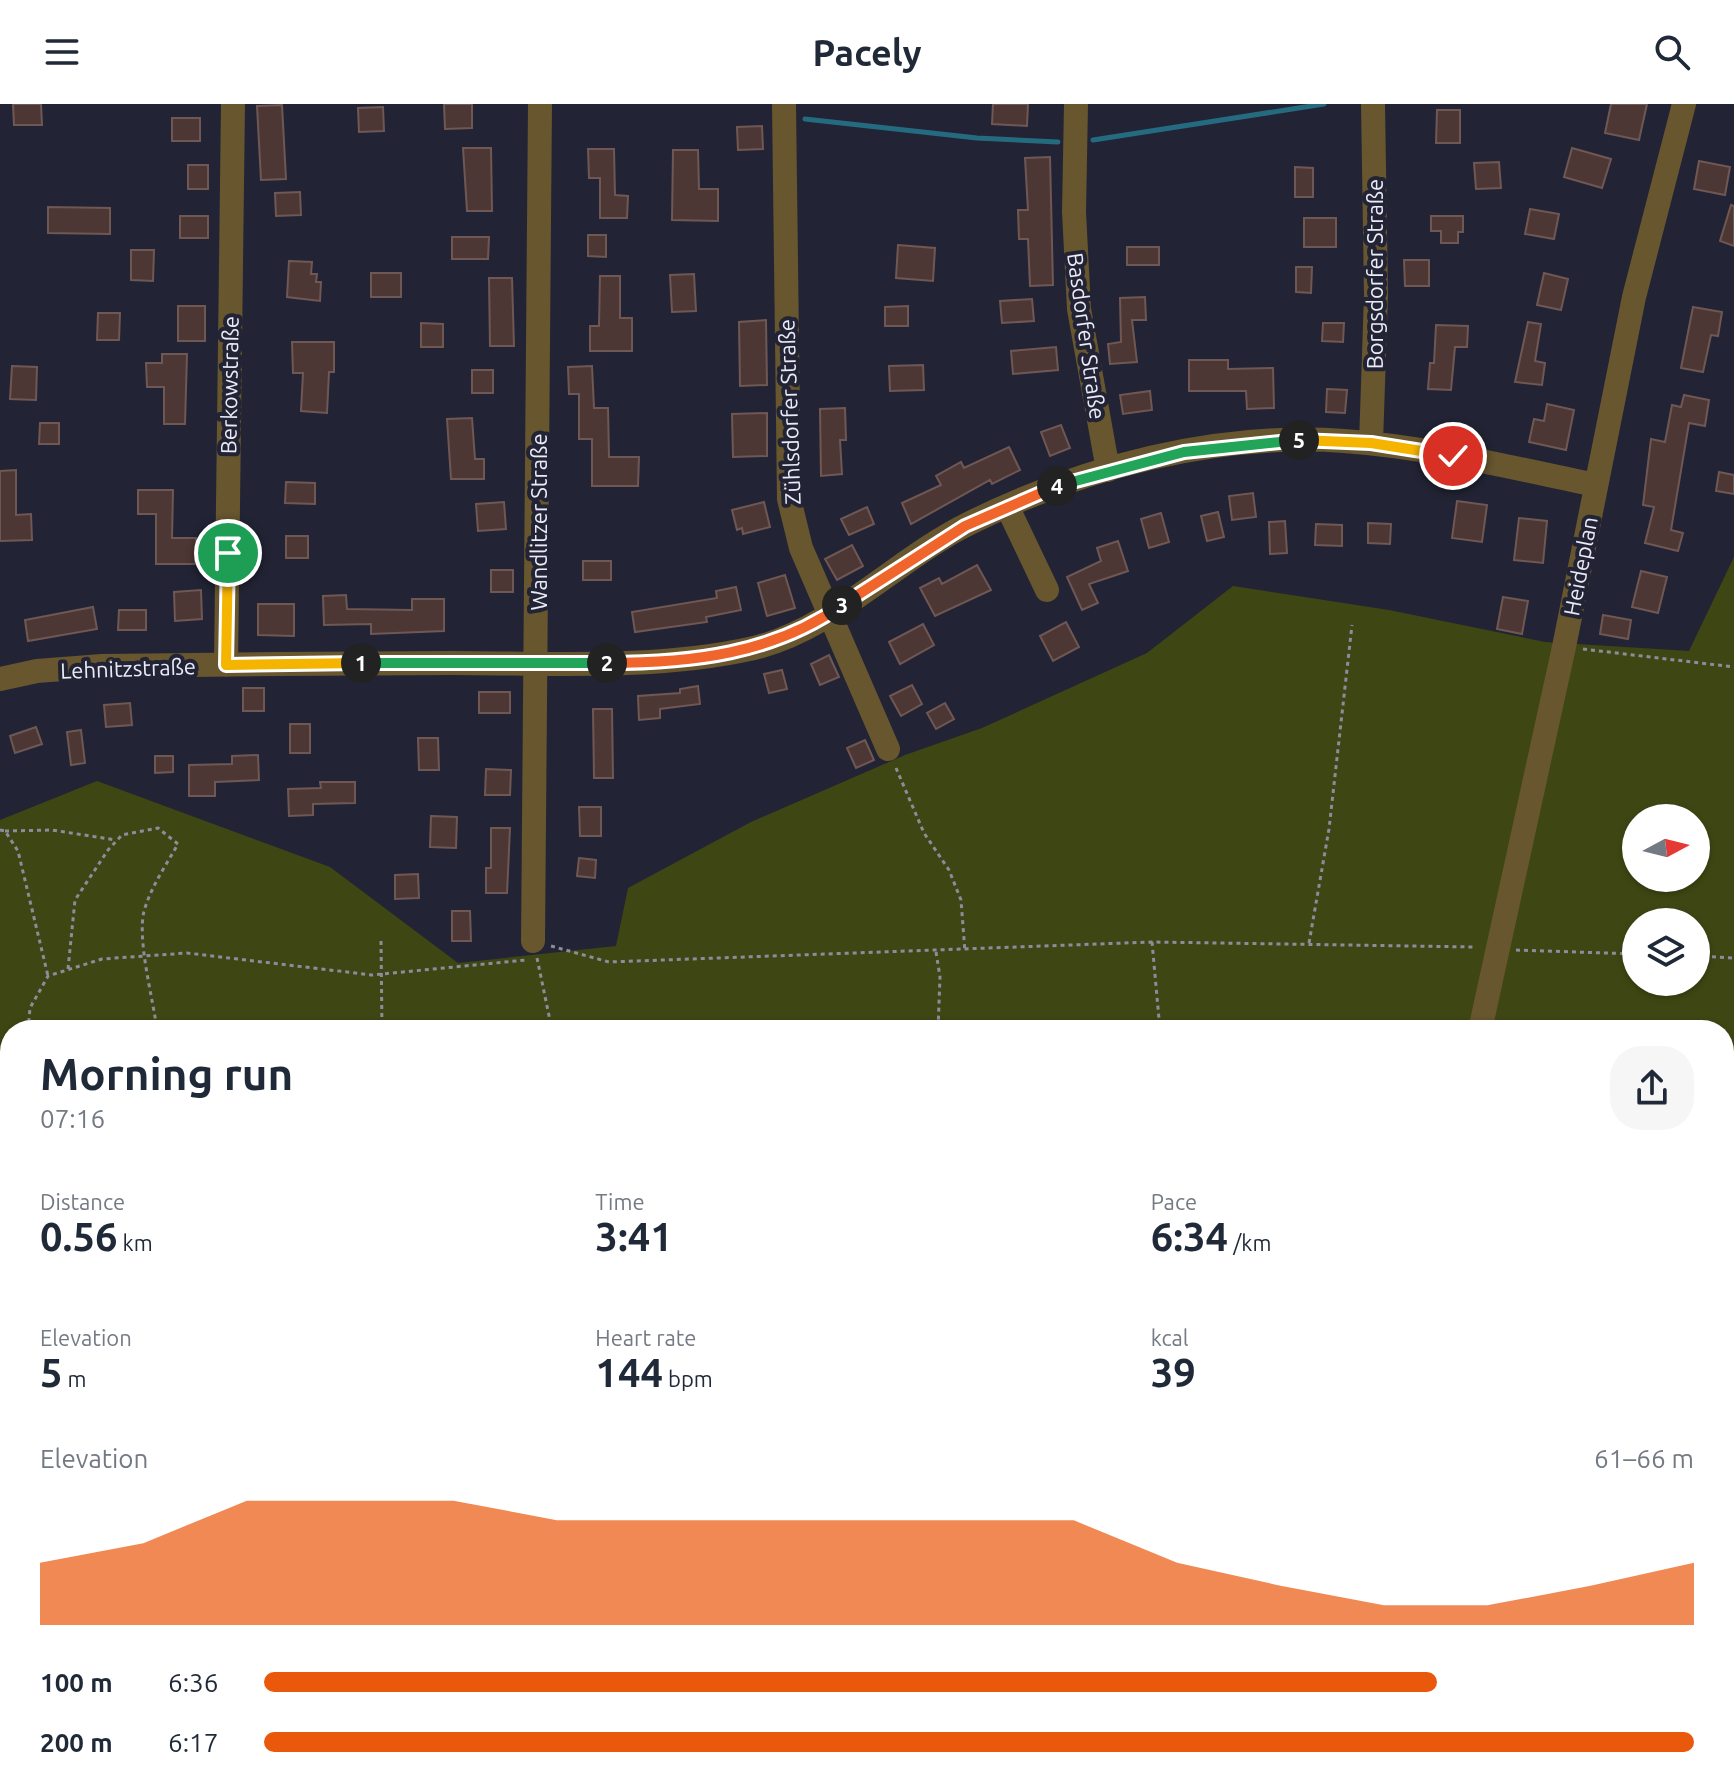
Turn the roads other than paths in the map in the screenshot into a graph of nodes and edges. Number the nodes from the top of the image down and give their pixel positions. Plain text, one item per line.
1 (233, 104) edge
2 (540, 104) edge
3 (784, 104) edge
4 (1076, 104) edge
5 (1373, 104) edge
6 (1684, 104) edge
7 (1371, 443) junction
8 (1108, 470) junction
9 (1596, 485) junction
10 (1007, 506) junction
11 (1047, 590) dead end
12 (828, 615) junction
13 (538, 663) junction
14 (226, 665) junction
15 (0, 679) edge
16 (888, 749) road end
17 (535, 950) road end
18 (1482, 1020) edge

1 - 14 street, Berkowstraße
2 - 13 street, Wandlitzer Straße
3 - 12 street, Zühlsdorfer Straße
4 - 8 street, Basdorfer Straße
5 - 7 street, Borgsdorfer Straße
6 - 9 street, Heideplan
7 - 8 street, Lehnitzstraße
7 - 9 street, Lehnitzstraße
8 - 10 street, Lehnitzstraße
9 - 18 street, Heideplan
10 - 11 street
10 - 12 street, Lehnitzstraße
12 - 13 street, Lehnitzstraße
12 - 16 street, Zühlsdorfer Straße
13 - 14 street, Lehnitzstraße
13 - 17 street, Wandlitzer Straße
14 - 15 street, Lehnitzstraße

